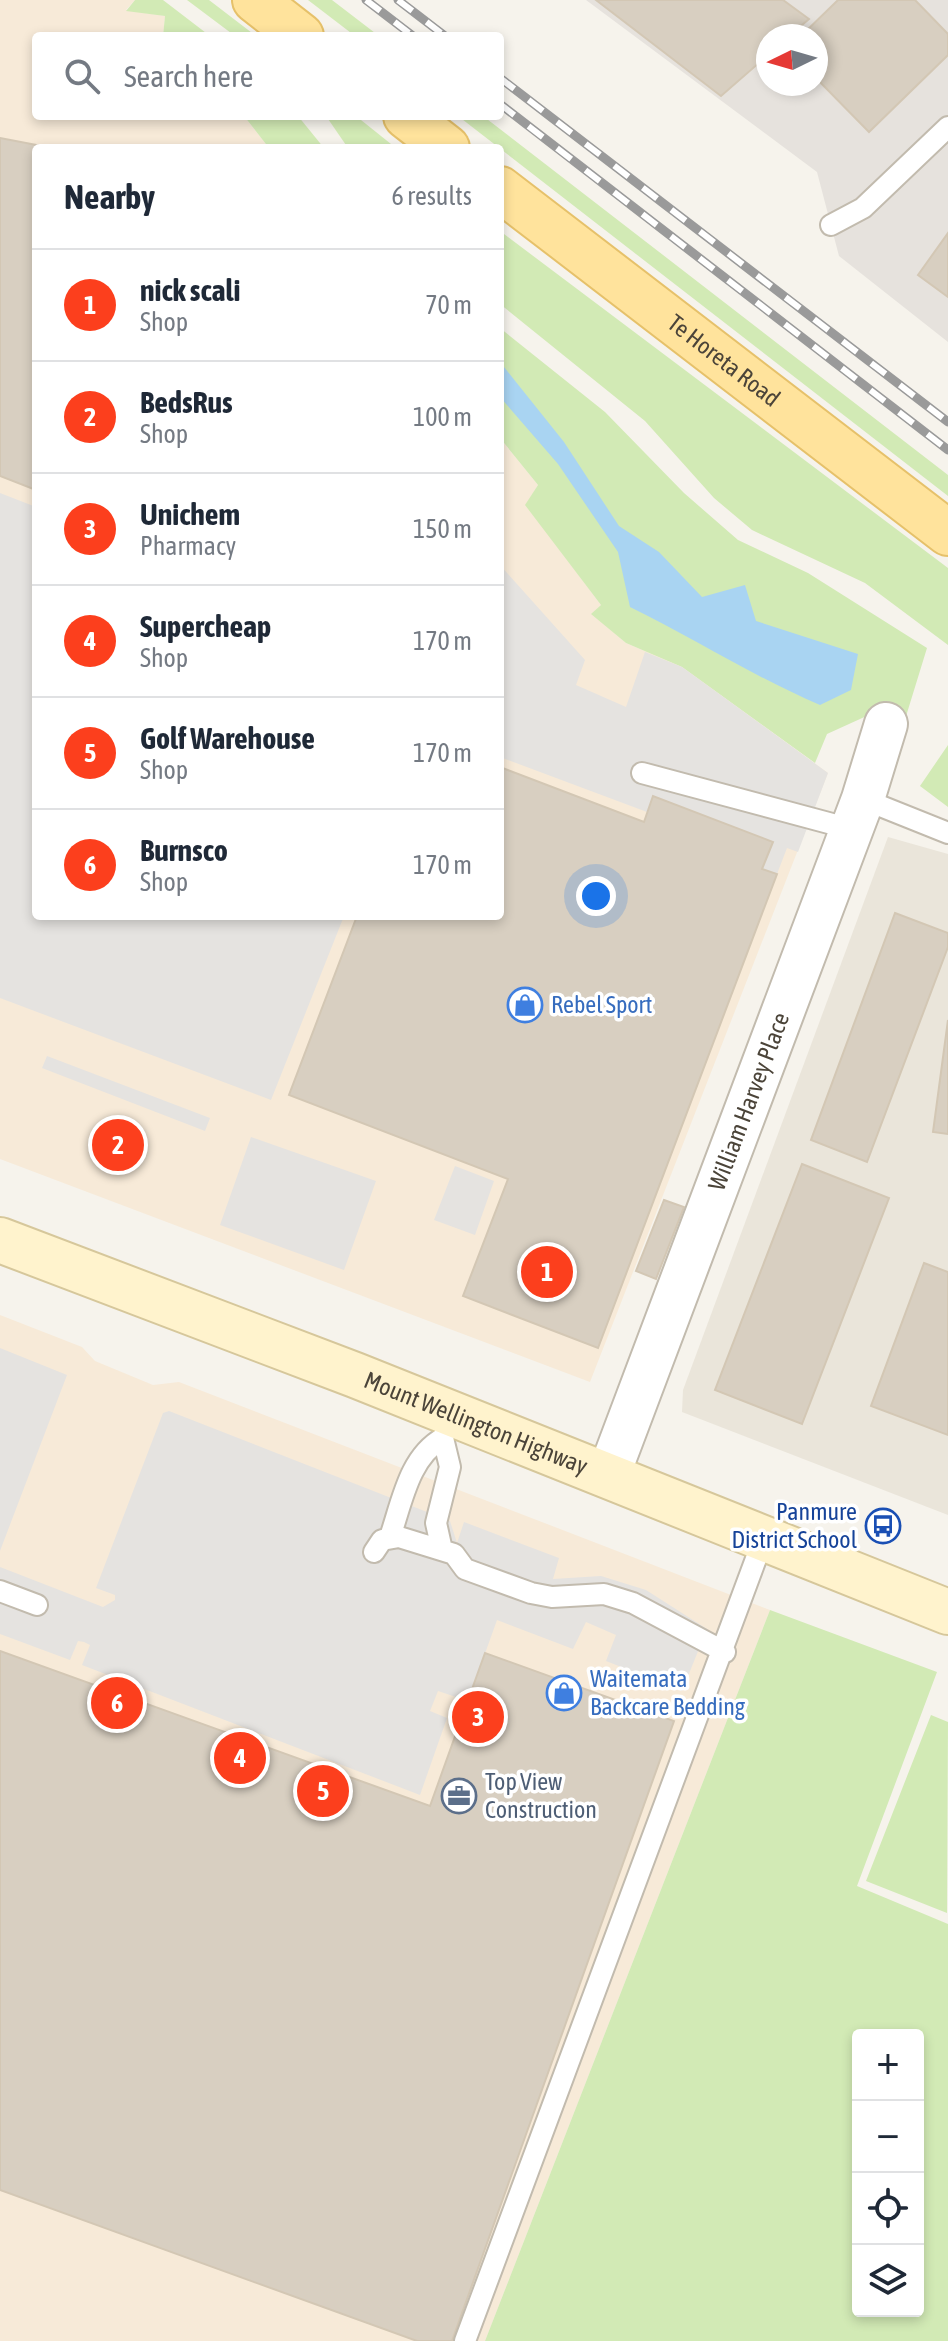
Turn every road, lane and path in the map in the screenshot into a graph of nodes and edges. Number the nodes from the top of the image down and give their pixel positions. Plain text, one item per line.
1 (255, 0) edge
2 (296, 32) edge
3 (411, 120) edge
4 (948, 127) edge
5 (442, 144) edge
6 (504, 192) edge
7 (831, 225) dead end
8 (948, 533) edge
9 (886, 724) dead end
10 (642, 773) dead end
11 (857, 814) junction
12 (948, 833) edge
13 (0, 1240) edge
14 (447, 1427) junction
15 (608, 1476) junction
16 (390, 1537) junction
17 (763, 1540) junction
18 (442, 1550) junction
19 (374, 1552) dead end
20 (0, 1591) edge
21 (37, 1605) dead end
22 (948, 1612) edge
23 (725, 1652) junction
24 (465, 2341) edge

1 - 2 main road
3 - 5 main road
4 - 7 lane
6 - 8 main road, Te Horeta Road
9 - 11 street, William Harvey Place
10 - 11 lane
11 - 12 lane
11 - 15 street, William Harvey Place
13 - 14 main road, Mount Wellington Highway
14 - 15 main road, Mount Wellington Highway
14 - 16 lane
14 - 18 lane
15 - 17 main road, Mount Wellington Highway
16 - 18 lane
16 - 19 lane
17 - 22 main road, Mount Wellington Highway
17 - 23 lane
18 - 23 lane
20 - 21 lane
23 - 24 lane

